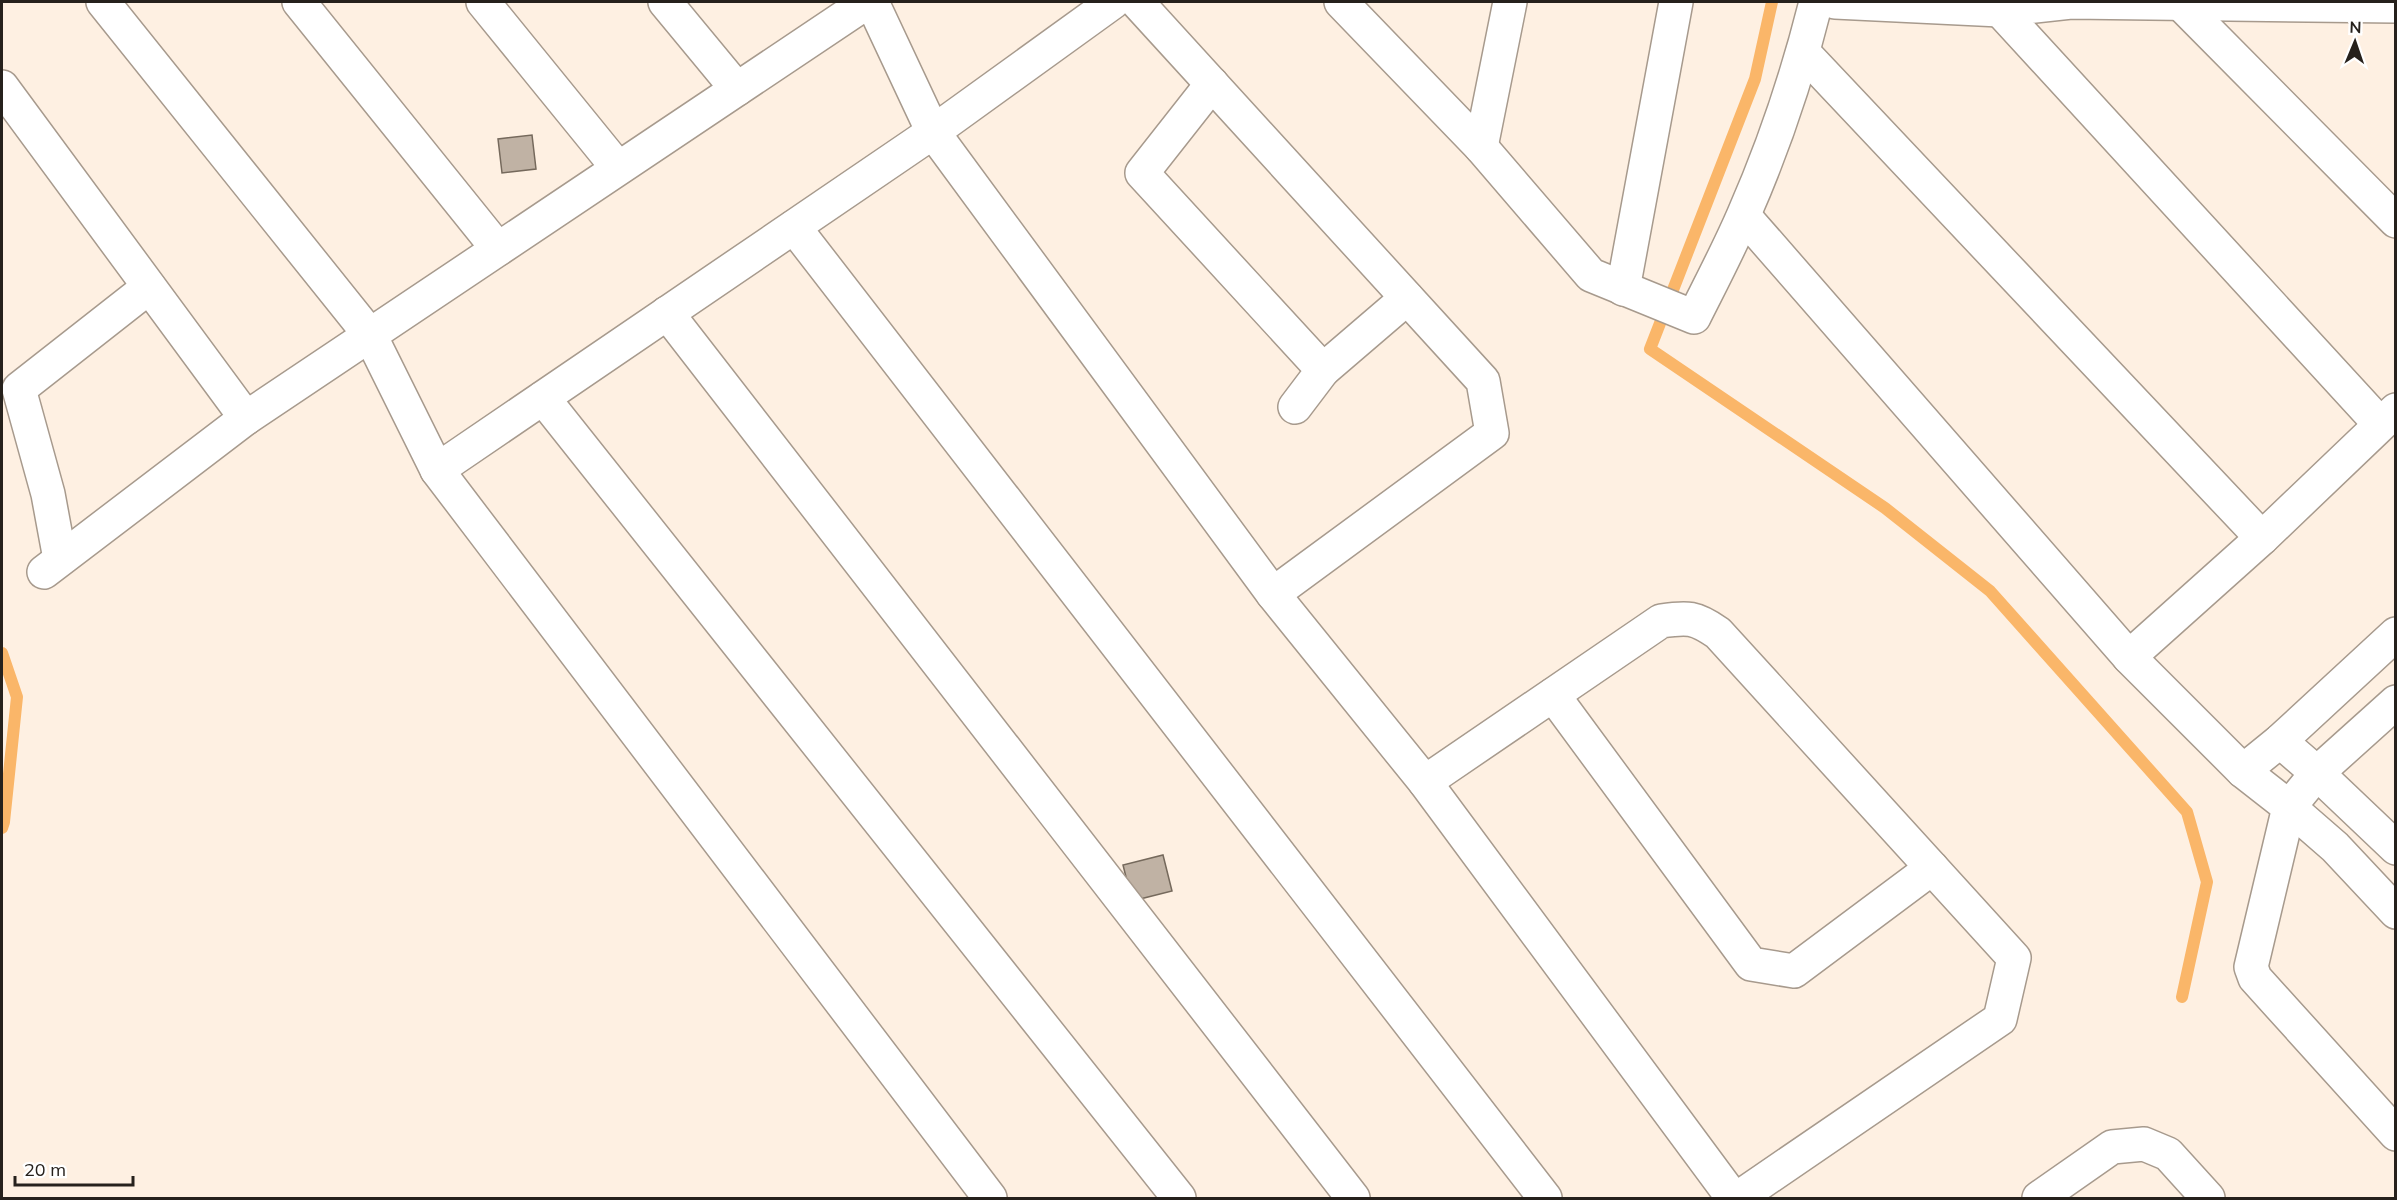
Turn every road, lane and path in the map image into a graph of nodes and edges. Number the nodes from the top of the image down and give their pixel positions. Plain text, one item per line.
1 (103, 2) edge
2 (299, 2) edge
3 (483, 2) edge
4 (665, 2) edge
5 (867, 2) edge
6 (872, 2) edge
7 (1113, 2) edge
8 (1137, 2) edge
9 (1342, 2) edge
10 (1510, 2) edge
11 (1676, 2) edge
12 (1816, 2) edge
13 (1835, 2) edge
14 (2181, 3) junction
15 (2396, 6) edge
16 (2000, 10) junction
17 (1803, 52) junction
18 (1212, 84) junction
19 (2, 87) edge
20 (737, 89) junction
21 (933, 132) junction
22 (1481, 147) junction
23 (618, 168) junction
24 (1744, 216) junction
25 (2396, 221) edge
26 (794, 226) junction
27 (498, 249) junction
28 (149, 287) junction
29 (1623, 289) junction
30 (1407, 298) junction
31 (667, 314) junction
32 (370, 335) junction
33 (1323, 370) junction
34 (543, 398) junction
35 (1295, 407) dead end
36 (2388, 417) edge
37 (246, 418) junction
38 (436, 470) junction
39 (2262, 538) junction
40 (1274, 594) junction
41 (2396, 634) edge
42 (2129, 657) junction
43 (1552, 695) junction
44 (2396, 702) edge
45 (2280, 741) junction
46 (2243, 771) junction
47 (2317, 773) junction
48 (1425, 782) junction
49 (2289, 807) junction
50 (2396, 848) edge
51 (1932, 868) junction
52 (2396, 912) edge
53 (2396, 1134) edge
54 (990, 1198) edge
55 (1179, 1198) edge
56 (1353, 1198) edge
57 (1545, 1198) edge
58 (1735, 1198) edge
59 (2039, 1198) edge
60 (2208, 1198) edge

1 - 32 street
2 - 27 street
3 - 23 street
4 - 20 street
5 - 20 street
6 - 21 street
7 - 21 street
8 - 18 street
9 - 22 street
10 - 22 street
11 - 29 street
12 - 17 street
13 - 16 street
14 - 15 street
14 - 16 street
14 - 25 street
16 - 36 street
17 - 24 street
17 - 39 street
18 - 30 street
18 - 33 street
19 - 28 street
20 - 23 street
21 - 26 street
21 - 40 street
22 - 29 street
23 - 27 street
24 - 29 street
24 - 42 street
26 - 31 street
26 - 57 street
27 - 32 street
28 - 37 street
28 - 37 street
30 - 33 street
30 - 40 street
31 - 34 street
31 - 56 street
32 - 37 street
32 - 38 street
33 - 35 street
34 - 38 street
34 - 55 street
36 - 39 street
38 - 54 street
39 - 42 street
40 - 48 street
41 - 45 street
42 - 46 street
43 - 48 street
43 - 51 street
43 - 51 street
44 - 47 street
45 - 46 street
45 - 47 street
46 - 49 street
47 - 49 street
47 - 50 street
48 - 58 street
49 - 52 street
49 - 53 street
51 - 58 street
59 - 60 street

